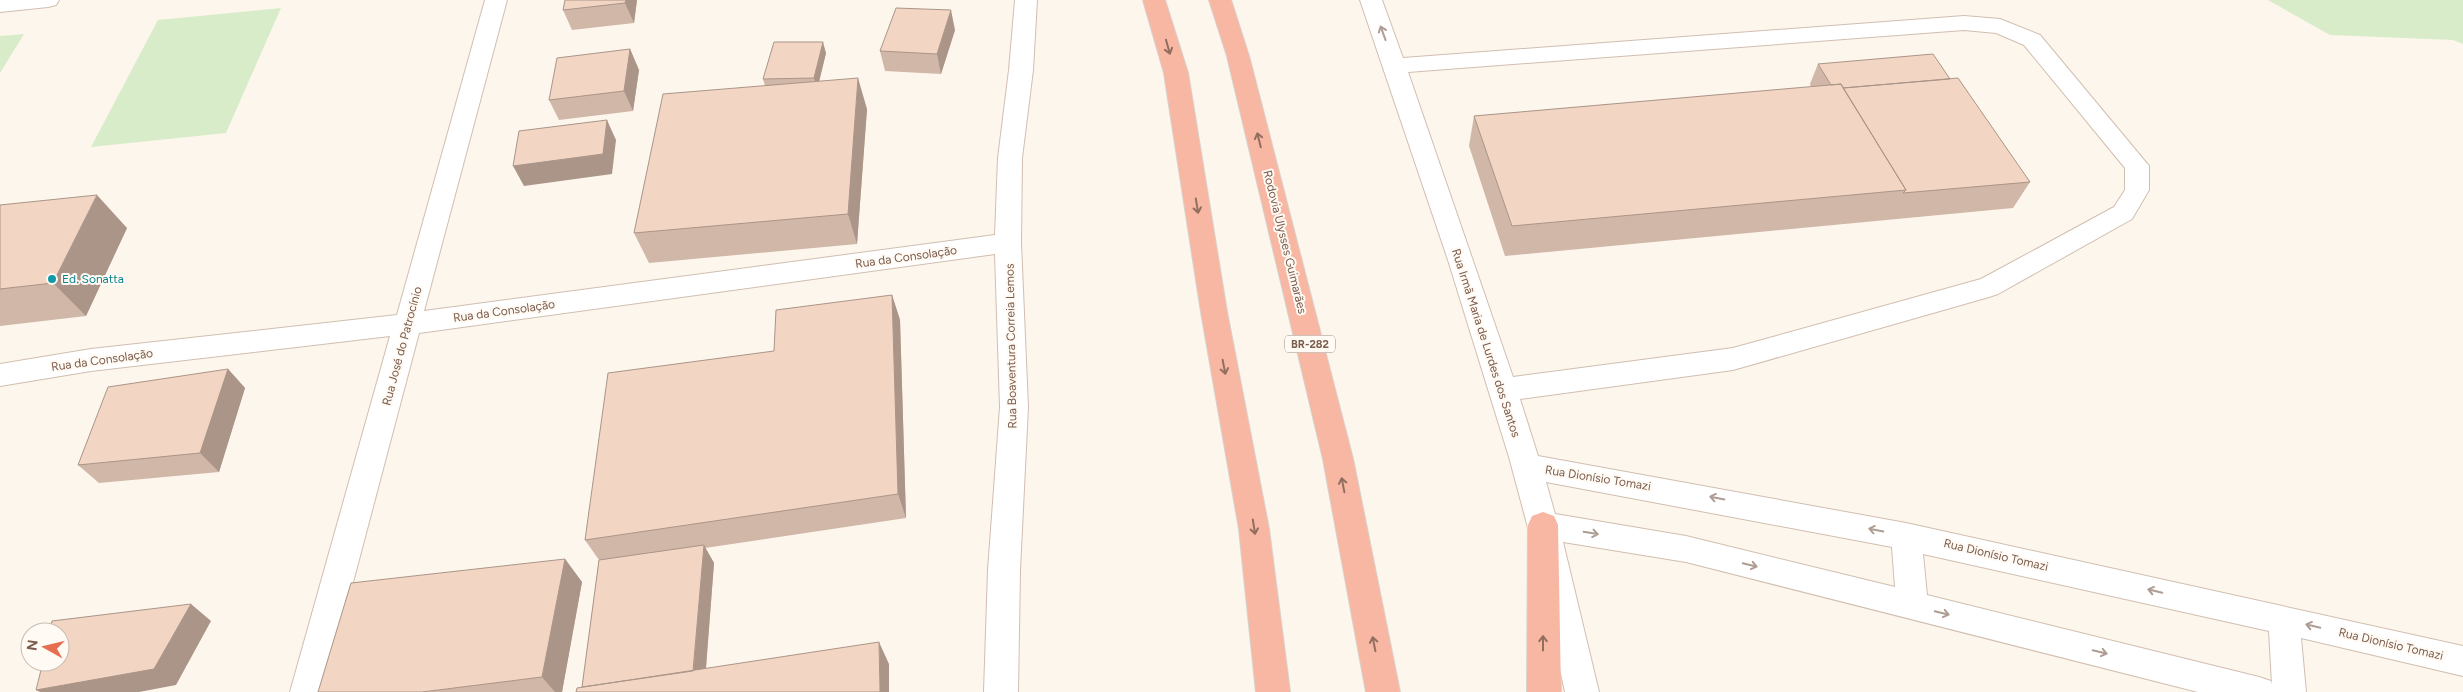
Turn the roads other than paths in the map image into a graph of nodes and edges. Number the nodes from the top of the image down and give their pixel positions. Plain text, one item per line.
1 (48, 0) edge
2 (496, 0) edge
3 (1026, 0) edge
4 (1154, 0) edge
5 (1220, 0) edge
6 (1371, 0) edge
7 (11, 3) edge
8 (1395, 66) junction
9 (1008, 244) junction
10 (408, 324) junction
11 (0, 375) edge
12 (1502, 390) junction
13 (1525, 466) junction
14 (1543, 525) junction
15 (1906, 536) junction
16 (1912, 606) junction
17 (2284, 620) junction
18 (2463, 661) edge
19 (306, 692) edge
20 (1000, 692) edge
21 (1273, 692) edge
22 (1383, 692) edge
23 (1544, 692) edge
24 (1582, 692) edge
25 (2259, 692) edge
26 (2289, 692) edge

1 - 7 street
2 - 10 street, Rua José do Patrocínio
3 - 9 street, Rua Boaventura Correia Lemos
4 -> 21 highway
22 -> 5 highway, Rodovia Ulysses Guimarães / BR-282
8 -> 6 street, Rua Irmã Maria de Lurdes dos Santos
8 - 12 street, Rua Irmã Maria de Lurdes dos Santos
8 - 12 street
9 - 10 street, Rua da Consolação
9 - 20 street, Rua Boaventura Correia Lemos
10 - 11 street, Rua da Consolação
10 - 19 street, Rua José do Patrocínio
12 - 13 street, Rua Irmã Maria de Lurdes dos Santos
13 - 14 street, Rua Irmã Maria de Lurdes dos Santos
15 -> 13 street, Rua Dionísio Tomazi
14 -> 16 street
23 -> 14 highway
14 - 24 street, Rua Irmã Maria de Lurdes dos Santos
15 - 16 street
17 -> 15 street, Rua Dionísio Tomazi
16 -> 25 street
18 -> 17 street, Rua Dionísio Tomazi
17 - 26 street

